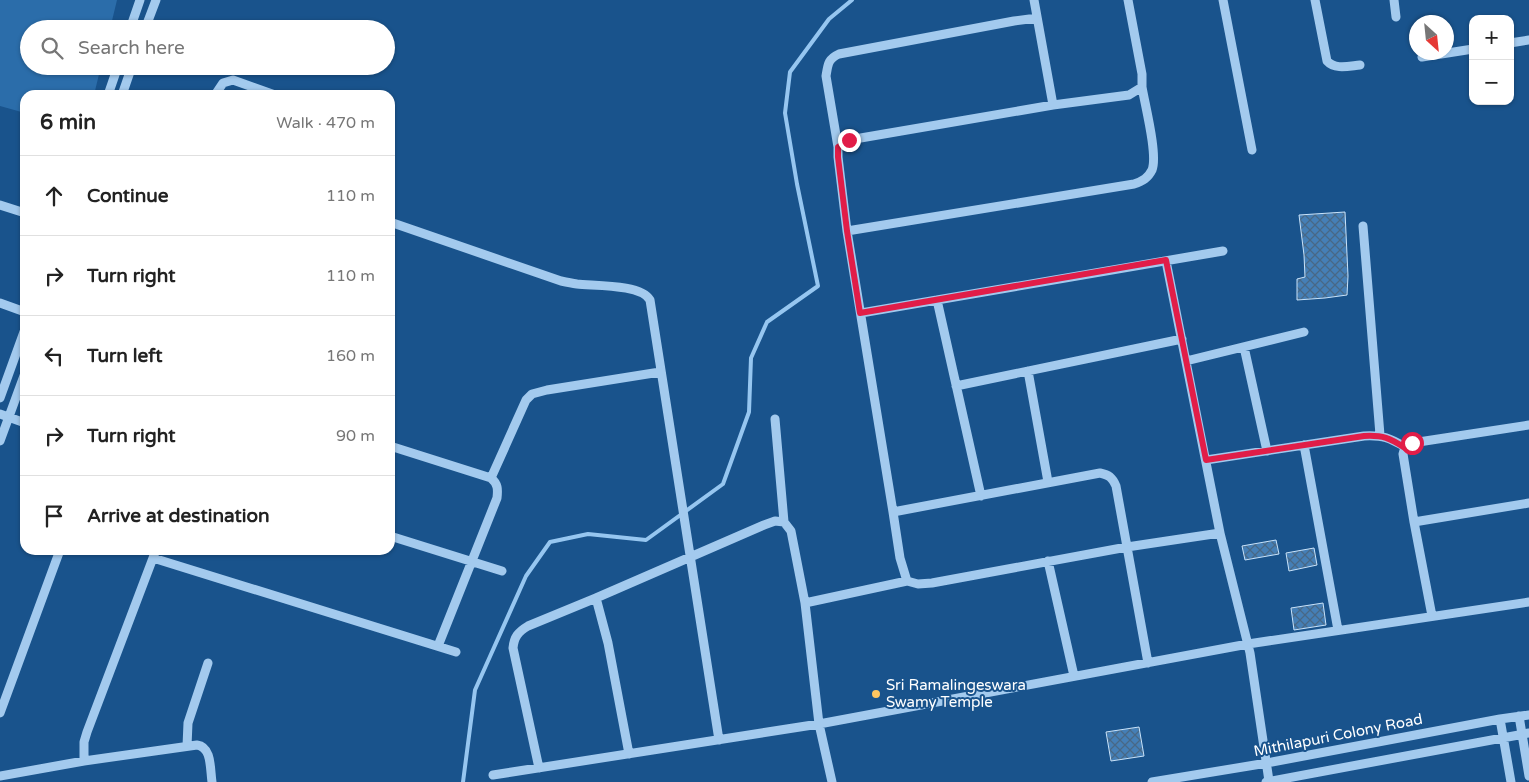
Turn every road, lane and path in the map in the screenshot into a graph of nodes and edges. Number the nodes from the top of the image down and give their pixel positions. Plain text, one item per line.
1 (140, 0) edge
2 (156, 0) edge
3 (1034, 0) edge
4 (1128, 0) edge
5 (1223, 0) edge
6 (1315, 0) edge
7 (1394, 0) edge
8 (1396, 17) dead end
9 (1037, 18) junction
10 (133, 20) edge
11 (149, 20) edge
12 (1529, 40) edge
13 (1514, 42) edge
14 (1469, 50) edge
15 (1454, 52) edge
16 (1360, 65) dead end
17 (115, 75) edge
18 (129, 75) edge
19 (1142, 87) junction
20 (110, 90) edge
21 (124, 90) edge
22 (219, 90) edge
23 (261, 90) edge
24 (1053, 105) junction
25 (838, 147) junction
26 (1252, 150) dead end
27 (0, 205) edge
28 (20, 211) edge
29 (395, 224) edge
30 (1363, 226) dead end
31 (847, 231) junction
32 (1223, 251) dead end
33 (1166, 260) junction
34 (937, 300) junction
35 (0, 303) edge
36 (20, 310) edge
37 (860, 313) junction
38 (1304, 332) dead end
39 (1182, 339) junction
40 (20, 343) edge
41 (1244, 347) junction
42 (1186, 361) junction
43 (1028, 371) junction
44 (660, 372) junction
45 (20, 383) edge
46 (956, 386) junction
47 (0, 398) edge
48 (4, 416) edge
49 (775, 419) dead end
50 (20, 421) edge
51 (1529, 424) edge
52 (1380, 435) junction
53 (0, 441) edge
54 (1304, 445) junction
55 (395, 448) edge
56 (1405, 448) junction
57 (1268, 451) junction
58 (1206, 460) junction
59 (491, 478) junction
60 (1048, 482) junction
61 (981, 496) junction
62 (1529, 503) edge
63 (894, 512) junction
64 (784, 522) junction
65 (1414, 522) junction
66 (1220, 532) junction
67 (395, 538) edge
68 (1127, 547) junction
69 (58, 555) edge
70 (154, 555) edge
71 (157, 555) edge
72 (690, 557) junction
73 (473, 561) junction
74 (1048, 561) junction
75 (502, 570) dead end
76 (907, 581) junction
77 (596, 598) junction
78 (1529, 602) edge
79 (805, 603) junction
80 (1432, 616) junction
81 (1338, 630) junction
82 (1248, 644) junction
83 (438, 646) junction
84 (456, 652) dead end
85 (208, 663) dead end
86 (1148, 663) junction
87 (1074, 676) junction
88 (0, 713) edge
89 (1529, 715) edge
90 (1518, 716) junction
91 (1500, 719) junction
92 (819, 724) junction
93 (1525, 734) edge
94 (1504, 737) junction
95 (719, 740) junction
96 (187, 746) junction
97 (629, 754) junction
98 (84, 760) junction
99 (1266, 763) junction
100 (539, 768) junction
101 (23, 772) junction
102 (493, 775) dead end
103 (0, 776) edge
104 (1529, 776) edge
105 (26, 782) edge
106 (212, 782) edge
107 (832, 782) edge
108 (1152, 782) edge
109 (1268, 782) edge
110 (1512, 782) edge

1 - 10 street
2 - 11 street
3 - 9 street
4 - 19 street
5 - 26 street
6 - 16 street
7 - 8 street
9 - 24 street
9 - 25 street
12 - 13 street
14 - 15 street
17 - 20 street
18 - 21 street
19 - 24 street
19 - 31 street
22 - 23 street
24 - 25 street
25 - 31 street
27 - 28 street
29 - 44 street
30 - 52 street
31 - 37 street
32 - 33 street
33 - 34 street
33 - 39 street
34 - 37 street
34 - 46 street
35 - 36 street
37 - 63 street
38 - 41 street
39 - 42 street
39 - 43 street
40 - 47 street
41 - 42 street
41 - 57 street
42 - 58 street
43 - 46 street
43 - 60 street
44 - 59 street
44 - 72 street
45 - 48 street
46 - 61 street
48 - 50 street
48 - 53 street
49 - 64 street
51 - 56 street
52 - 54 street
52 - 56 street
54 - 57 street
54 - 81 street
55 - 59 street
56 - 65 street
57 - 58 street
58 - 66 street
59 - 73 street
60 - 61 street
60 - 68 street
61 - 63 street
62 - 65 street
63 - 76 street
64 - 72 street
64 - 79 street
65 - 80 street
66 - 68 street
66 - 82 street
67 - 73 street
68 - 74 street
68 - 86 street
69 - 88 street
70 - 98 street
71 - 83 street
72 - 77 street
72 - 95 street
73 - 75 street
73 - 83 street
74 - 76 street
74 - 87 street
76 - 79 street
77 - 97 street
77 - 100 street
78 - 80 street
79 - 92 street
80 - 81 street
81 - 82 street
82 - 86 street
82 - 99 street
83 - 84 street
85 - 96 street
86 - 87 street
87 - 92 street
89 - 90 street, Mithilapuri Colony Road
90 - 91 street, Mithilapuri Colony Road
90 - 93 street
91 - 94 street
91 - 99 street, Mithilapuri Colony Road
92 - 95 street
92 - 107 street
93 - 94 street
93 - 104 street
94 - 109 street
94 - 110 street
95 - 97 street
96 - 98 street
96 - 106 street
97 - 100 street
98 - 101 street
99 - 108 street, Mithilapuri Colony Road
99 - 109 street
100 - 102 street
101 - 103 street
101 - 105 street

